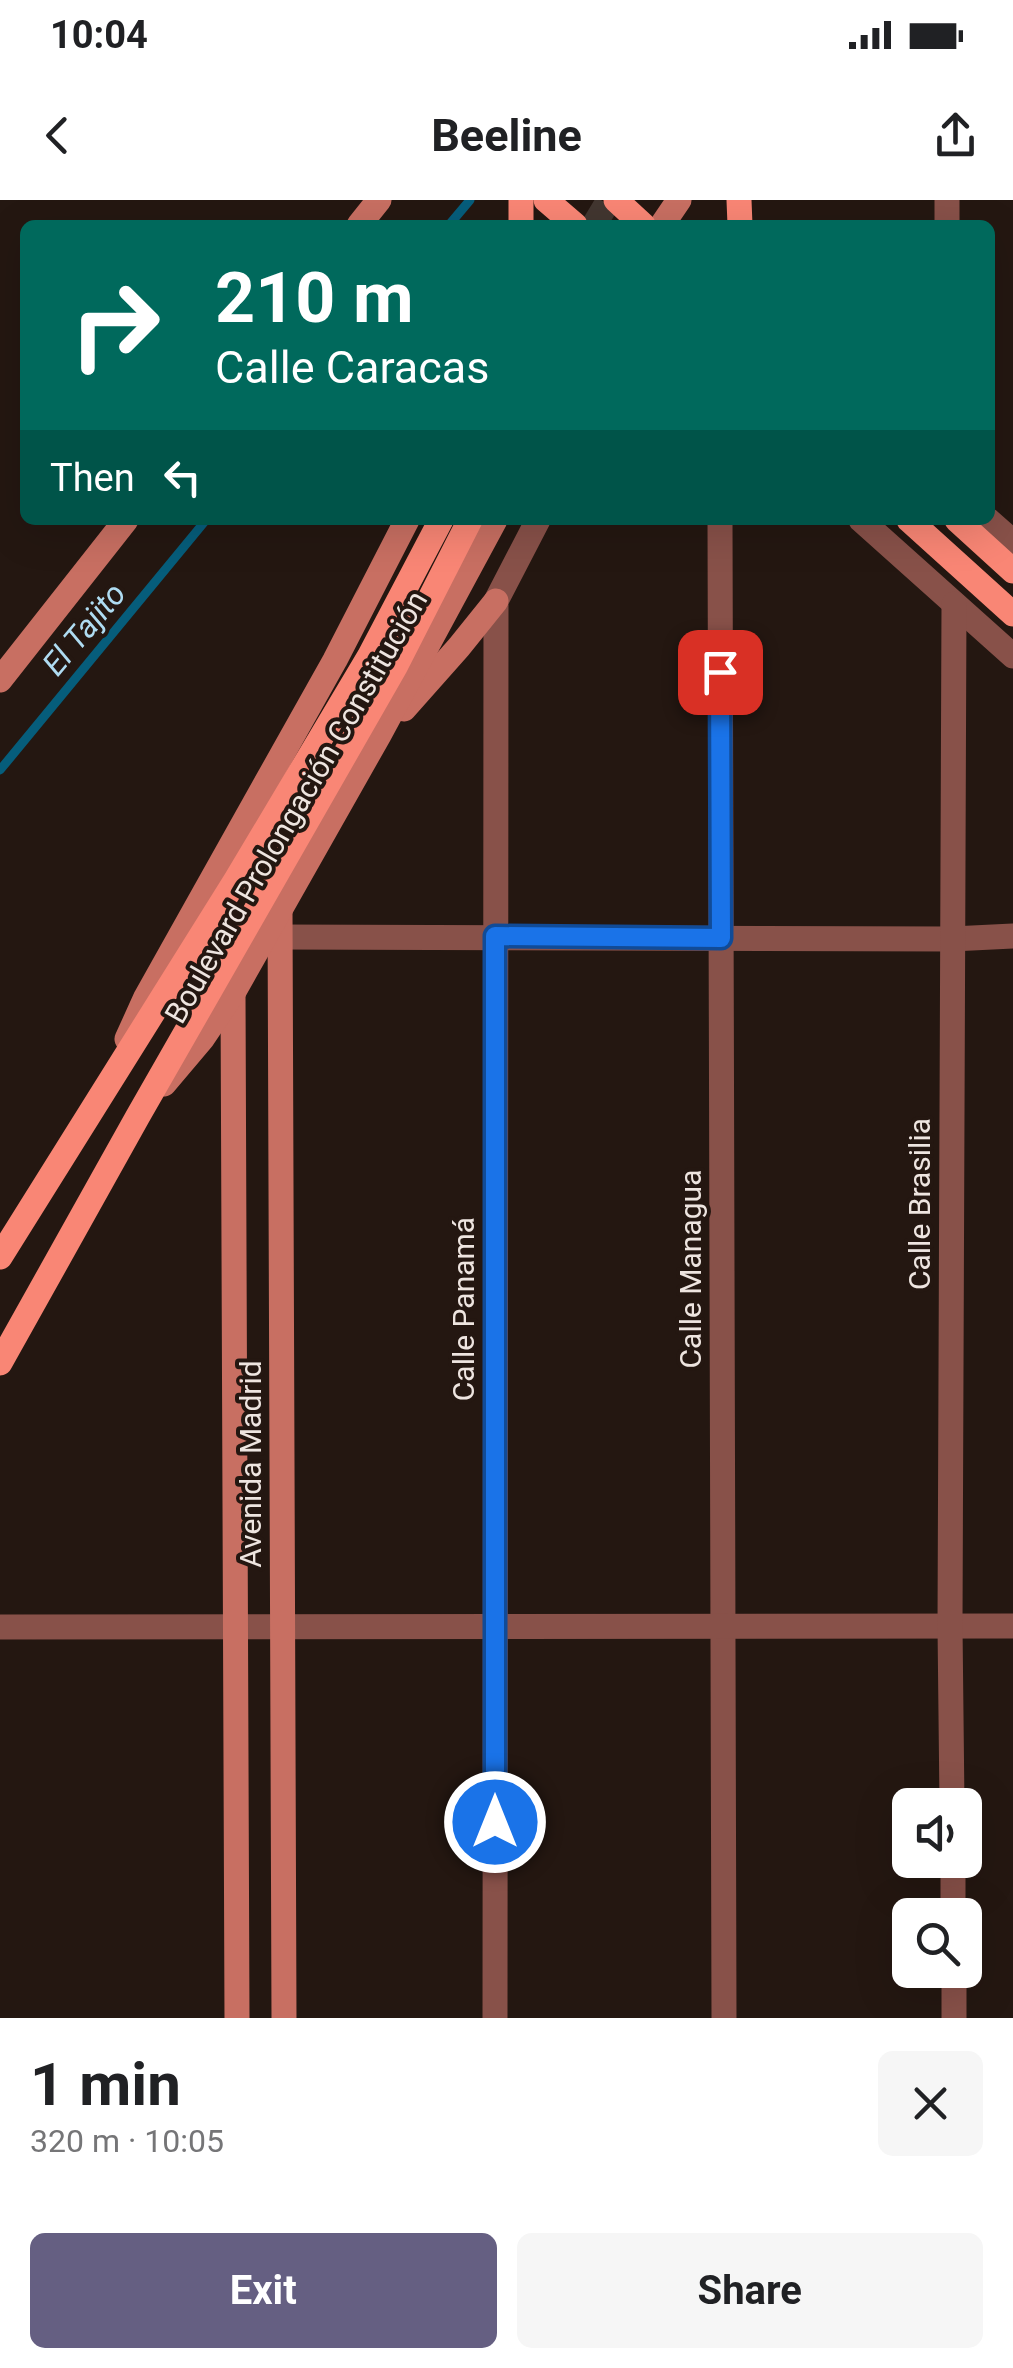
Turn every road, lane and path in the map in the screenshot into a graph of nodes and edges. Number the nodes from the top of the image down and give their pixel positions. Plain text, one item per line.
1 (379, 200) edge
2 (616, 200) edge
3 (363, 220) edge
4 (638, 220) edge
5 (122, 525) edge
6 (404, 525) edge
7 (438, 525) edge
8 (467, 525) edge
9 (492, 525) edge
10 (535, 525) edge
11 (720, 525) edge
12 (867, 525) edge
13 (915, 525) edge
14 (963, 525) edge
15 (994, 525) edge
16 (1013, 542) edge
17 (1013, 571) edge
18 (496, 601) junction
19 (954, 604) junction
20 (1013, 614) edge
21 (1013, 656) edge
22 (0, 680) edge
23 (380, 734) junction
24 (280, 910) junction
25 (495, 936) junction
26 (1013, 936) edge
27 (280, 937) junction
28 (721, 938) junction
29 (952, 939) junction
30 (233, 993) junction
31 (107, 1084) junction
32 (138, 1116) junction
33 (0, 1257) edge
34 (0, 1363) edge
35 (723, 1626) junction
36 (950, 1626) junction
37 (1013, 1626) edge
38 (236, 1627) junction
39 (283, 1627) junction
40 (495, 1627) junction
41 (0, 1628) edge
42 (952, 1788) edge
43 (954, 1988) edge
44 (237, 2018) edge
45 (284, 2018) edge
46 (495, 2018) edge
47 (724, 2018) edge
48 (954, 2018) edge

1 - 3 street
2 - 4 main road
5 - 22 street
6 - 31 street, Boulevard Prolongación Constitución
7 - 31 main road, Boulevard Prolongación Constitución
8 - 32 main road, Boulevard Prolongación Constitución
9 - 23 street, Boulevard Prolongación Constitución
10 - 18 street
11 - 28 street, Calle Managua
12 - 19 street
13 - 20 main road
14 - 17 main road
15 - 16 street
18 - 23 street
18 - 25 street, Calle Panamá
19 - 21 street
19 - 29 street, Calle Brasilia
23 - 24 street, Boulevard Prolongación Constitución
24 - 27 street, Avenida Madrid
24 - 30 street, Boulevard Prolongación Constitución
25 - 27 street
25 - 28 street
25 - 40 street, Calle Panamá
26 - 29 street
27 - 39 street, Avenida Madrid
28 - 29 street
28 - 35 street, Calle Managua
29 - 36 street, Calle Brasilia
30 - 32 street, Boulevard Prolongación Constitución
30 - 38 street, Avenida Madrid
31 - 33 main road, Boulevard Prolongación Constitución
32 - 34 main road, Boulevard Prolongación Constitución
35 - 36 street
35 - 40 street
35 - 47 street, Calle Managua
36 - 37 street
36 - 42 street, Calle Brasilia
38 - 39 street
38 - 41 street
38 - 44 street, Avenida Madrid
39 - 40 street
39 - 45 street, Avenida Madrid
40 - 46 street, Calle Panamá
43 - 48 street

